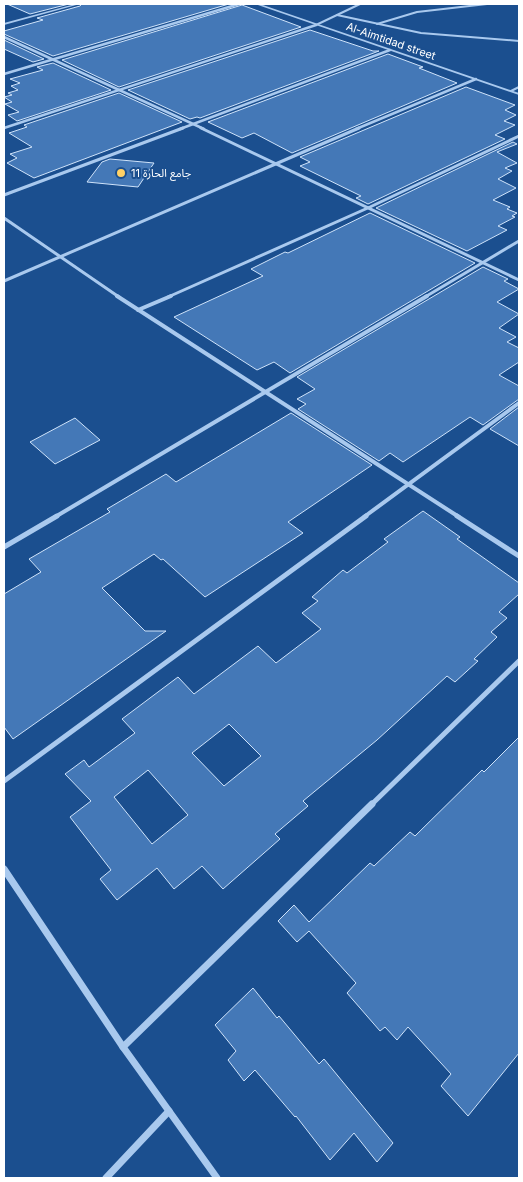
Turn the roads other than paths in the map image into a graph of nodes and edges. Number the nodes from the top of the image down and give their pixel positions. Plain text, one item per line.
1 (78, 4) edge
2 (239, 4) edge
3 (257, 4) edge
4 (360, 4) edge
5 (487, 4) edge
6 (337, 15) junction
7 (4, 24) edge
8 (316, 24) junction
9 (376, 25) junction
10 (4, 37) edge
11 (519, 41) edge
12 (390, 50) junction
13 (51, 60) junction
14 (4, 74) edge
15 (476, 79) junction
16 (519, 87) edge
17 (117, 90) junction
18 (511, 91) junction
19 (519, 94) edge
20 (194, 124) junction
21 (4, 128) edge
22 (519, 136) edge
23 (273, 164) junction
24 (4, 196) edge
25 (370, 207) junction
26 (4, 218) edge
27 (519, 240) edge
28 (61, 256) junction
29 (482, 262) junction
30 (519, 280) edge
31 (4, 281) edge
32 (138, 310) junction
33 (266, 391) junction
34 (519, 403) edge
35 (409, 484) junction
36 (4, 548) edge
37 (519, 556) edge
38 (519, 661) edge
39 (4, 781) edge
40 (4, 869) edge
41 (123, 1047) junction
42 (169, 1111) junction
43 (106, 1178) edge
44 (217, 1178) edge

1 - 7 street
2 - 13 street
3 - 8 street, Al-Aimtidad street
4 - 6 lane
5 - 9 lane
6 - 8 lane
6 - 9 lane
8 - 12 street, Al-Aimtidad street
8 - 17 street
9 - 11 lane
10 - 13 street
12 - 15 street, Al-Aimtidad street
12 - 20 street
13 - 14 street
13 - 17 street
15 - 18 street, Al-Aimtidad street
15 - 23 street
16 - 18 lane
17 - 20 street
17 - 21 street
18 - 19 street, Al-Aimtidad street
20 - 23 street
20 - 24 street
22 - 25 street
23 - 25 street
23 - 28 street
25 - 29 street
25 - 32 street
26 - 28 street
27 - 29 street
28 - 31 street
28 - 32 street
29 - 30 street
29 - 33 street
32 - 33 street
33 - 35 street
33 - 36 street
34 - 35 street
35 - 37 street
35 - 39 street
38 - 41 street
40 - 41 street
41 - 42 street
42 - 43 street
42 - 44 street

